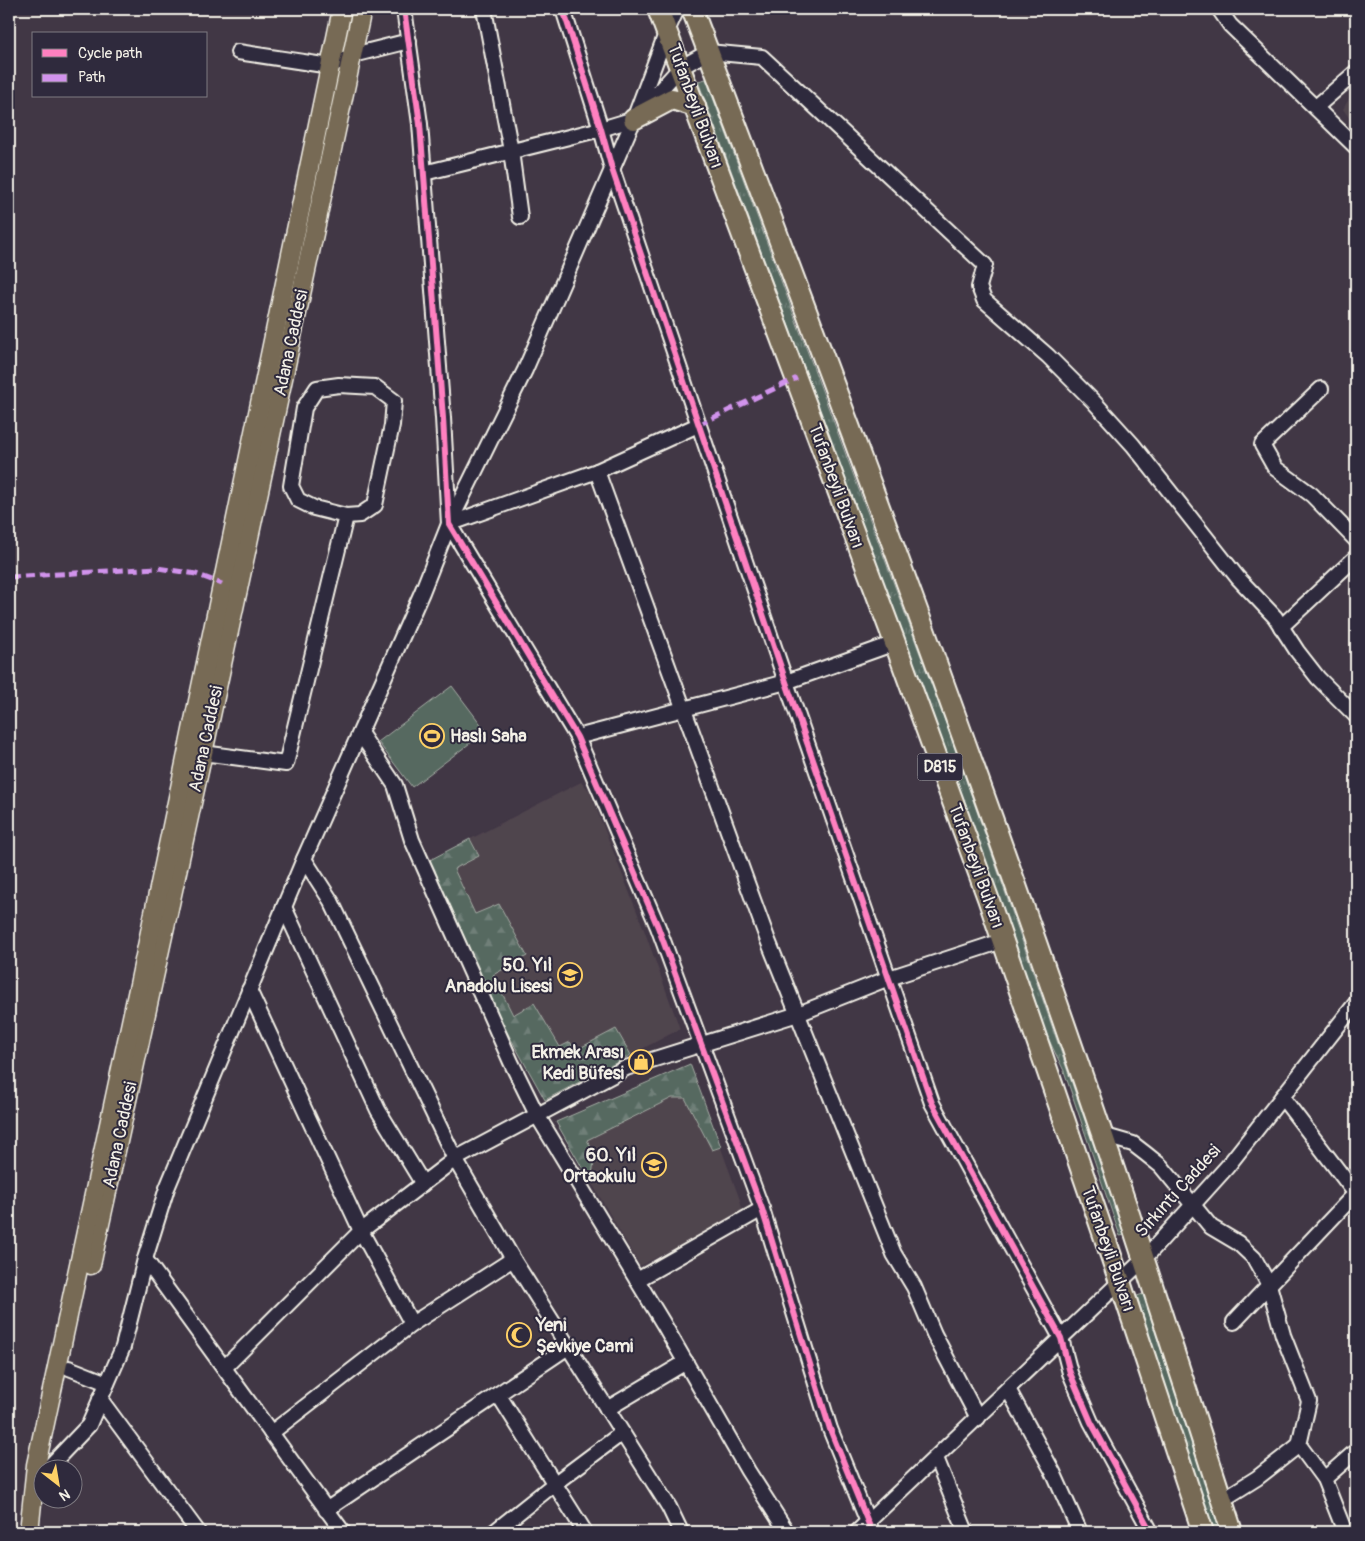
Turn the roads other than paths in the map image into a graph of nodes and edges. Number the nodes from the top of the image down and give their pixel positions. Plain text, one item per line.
1 (342, 9) edge
2 (362, 9) edge
3 (404, 9) edge
4 (484, 9) edge
5 (563, 9) edge
6 (658, 9) edge
7 (677, 9) edge
8 (692, 9) edge
9 (1219, 9) edge
10 (667, 31) junction
11 (408, 41) junction
12 (238, 52) dead end
13 (708, 52) junction
14 (353, 55) junction
15 (330, 66) junction
16 (680, 68) junction
17 (1356, 72) edge
18 (695, 106) junction
19 (1316, 107) junction
20 (634, 118) junction
21 (601, 129) junction
22 (1356, 147) edge
23 (511, 151) junction
24 (612, 169) junction
25 (424, 173) junction
26 (520, 217) dead end
27 (1321, 389) dead end
28 (698, 425) junction
29 (596, 471) junction
30 (346, 516) junction
31 (449, 524) junction
32 (1356, 540) edge
33 (1356, 557) edge
34 (1281, 627) junction
35 (895, 643) junction
36 (786, 682) junction
37 (684, 710) junction
38 (1356, 716) edge
39 (360, 733) junction
40 (577, 737) junction
41 (203, 753) junction
42 (304, 859) junction
43 (284, 906) junction
44 (1002, 941) junction
45 (889, 978) junction
46 (249, 990) junction
47 (1356, 1003) edge
48 (798, 1014) junction
49 (701, 1044) junction
50 (1282, 1097) junction
51 (537, 1115) junction
52 (1102, 1135) junction
53 (455, 1159) junction
54 (423, 1184) junction
55 (1356, 1194) edge
56 (1192, 1205) junction
57 (762, 1208) junction
58 (361, 1231) junction
59 (146, 1259) junction
60 (513, 1259) junction
61 (1144, 1259) junction
62 (637, 1280) junction
63 (1120, 1282) junction
64 (1269, 1285) junction
65 (1234, 1322) dead end
66 (412, 1324) junction
67 (1062, 1338) junction
68 (568, 1347) junction
69 (686, 1362) junction
70 (69, 1368) junction
71 (224, 1368) junction
72 (107, 1383) junction
73 (1008, 1389) junction
74 (498, 1394) junction
75 (100, 1398) junction
76 (607, 1409) junction
77 (978, 1418) junction
78 (622, 1433) junction
79 (271, 1434) junction
80 (1299, 1445) junction
81 (1356, 1451) edge
82 (50, 1458) edge
83 (58, 1458) edge
84 (936, 1458) junction
85 (1324, 1479) junction
86 (554, 1484) junction
87 (1222, 1500) junction
88 (36, 1508) edge
89 (326, 1510) junction
90 (870, 1527) edge
91 (1198, 1529) edge
92 (30, 1532) edge
93 (198, 1532) edge
94 (343, 1532) edge
95 (494, 1532) edge
96 (585, 1532) edge
97 (681, 1532) edge
98 (787, 1532) edge
99 (857, 1532) edge
100 (966, 1532) edge
101 (1080, 1532) edge
102 (1151, 1532) edge
103 (1232, 1532) edge
104 (1345, 1532) edge

1 - 15 main road
2 - 14 main road, Adana Caddesi
3 - 11 street
4 - 23 street
5 - 21 street
6 - 10 highway, Tufanbeyli Bulvarı / D815
7 - 10 street
8 - 13 highway, Tufanbeyli Bulvarı / D815
9 - 19 street
10 - 16 highway, Tufanbeyli Bulvarı / D815
10 - 20 street
11 - 14 street
11 - 25 street
12 - 15 street
13 - 16 street
13 - 34 street
13 - 52 highway, Tufanbeyli Bulvarı / D815
14 - 15 street
14 - 41 main road, Adana Caddesi
15 - 92 main road
16 - 18 highway, Tufanbeyli Bulvarı / D815
16 - 20 street
17 - 19 street
18 - 20 highway
18 - 35 highway, Tufanbeyli Bulvarı / D815
19 - 22 street
20 - 21 street
20 - 24 street
21 - 23 street
21 - 24 street
23 - 25 street
23 - 26 street
24 - 28 street
24 - 31 street
25 - 31 street
27 - 32 street
28 - 29 street
28 - 36 street
29 - 31 street
29 - 37 street
30 - 30 street
30 - 41 street
31 - 39 street
31 - 40 street
33 - 34 street
34 - 38 street
35 - 36 street
35 - 44 highway, Tufanbeyli Bulvarı / D815
36 - 37 street
36 - 45 street
37 - 40 street
37 - 48 street
39 - 42 street
39 - 51 street
40 - 49 street
41 - 70 main road, Adana Caddesi
42 - 43 street
42 - 53 street
43 - 46 street
43 - 54 street
44 - 45 street
44 - 63 highway, Tufanbeyli Bulvarı / D815
45 - 48 street
45 - 67 street
46 - 58 street
46 - 59 street
47 - 50 street, Sırkıntı Caddesi
48 - 49 street
48 - 77 street
49 - 51 street
49 - 57 street
50 - 55 street
50 - 56 street, Sırkıntı Caddesi
51 - 53 street
51 - 62 street
52 - 56 street
52 - 61 highway, Tufanbeyli Bulvarı / D815
53 - 54 street
53 - 60 street
54 - 58 street
55 - 64 street
56 - 61 street, Sırkıntı Caddesi
56 - 64 street
57 - 62 street
57 - 90 street
58 - 66 street
58 - 71 street
59 - 71 street
59 - 72 street
60 - 66 street
60 - 68 street
61 - 63 street, Sırkıntı Caddesi
61 - 87 highway, Tufanbeyli Bulvarı / D815
62 - 69 street
63 - 67 street, Sırkıntı Caddesi
63 - 91 highway, Tufanbeyli Bulvarı / D815
64 - 65 street
64 - 80 street
66 - 79 street
67 - 73 street, Sırkıntı Caddesi
67 - 102 street
68 - 74 street
68 - 76 street
69 - 76 street
69 - 98 street
70 - 72 street
70 - 82 main road, Adana Caddesi
71 - 79 street
72 - 75 street
73 - 77 street, Sırkıntı Caddesi
73 - 101 street
74 - 86 street
74 - 89 street
75 - 83 street
75 - 93 street
76 - 78 street
77 - 84 street, Sırkıntı Caddesi
78 - 86 street
78 - 97 street
79 - 89 street
80 - 85 street
80 - 87 street
81 - 85 street
84 - 90 street, Sırkıntı Caddesi
84 - 100 street
85 - 104 street
86 - 95 street
86 - 96 street
87 - 103 highway, Tufanbeyli Bulvarı / D815
88 - 92 main road
89 - 94 street
90 - 99 street, Sırkıntı Caddesi

